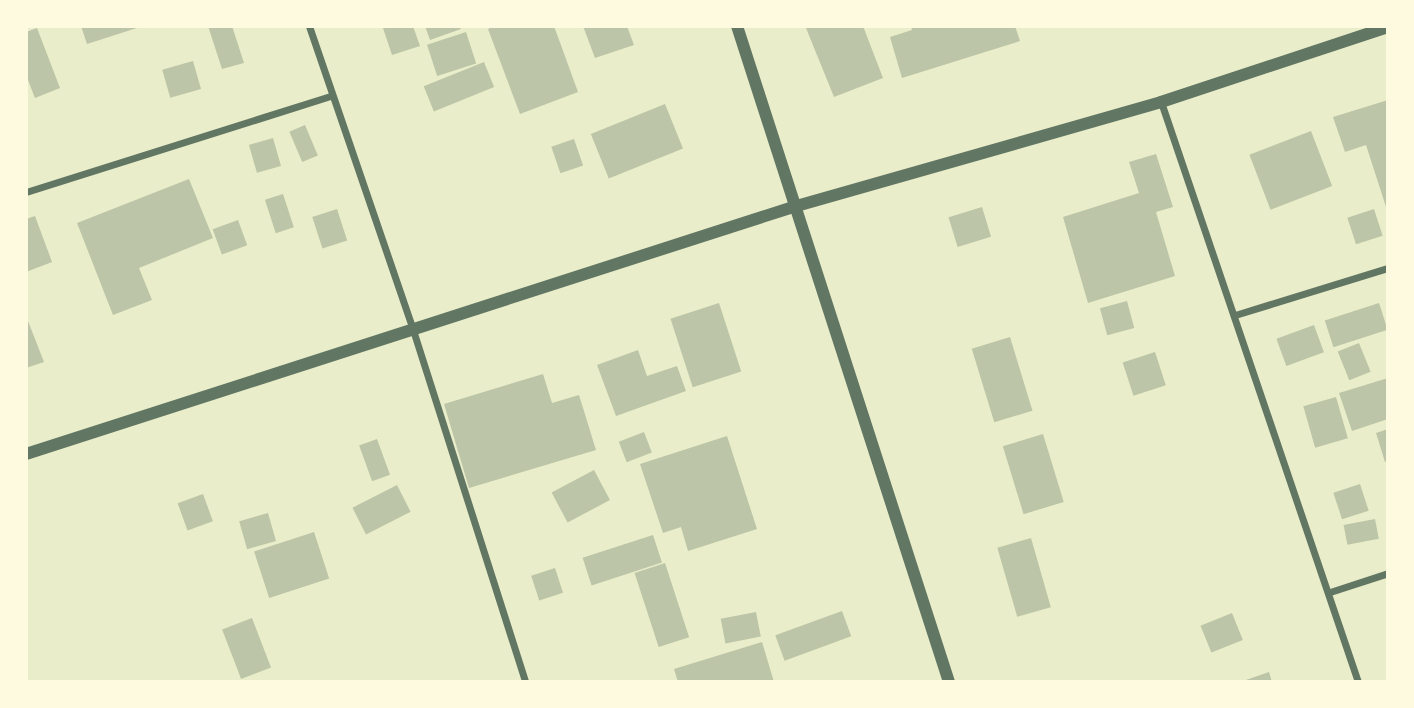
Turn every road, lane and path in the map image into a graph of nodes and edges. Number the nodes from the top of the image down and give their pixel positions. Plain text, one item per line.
1 (309, 26) edge
2 (737, 26) edge
3 (1388, 27) edge
4 (331, 96) junction
5 (1161, 102) junction
6 (26, 192) edge
7 (793, 207) junction
8 (1388, 268) edge
9 (1235, 315) junction
10 (413, 330) junction
11 (26, 454) edge
12 (1388, 573) edge
13 (1330, 592) junction
14 (524, 680) edge
15 (514, 682) edge
16 (949, 682) edge
17 (1358, 682) edge

1 - 4 street
2 - 7 street
3 - 5 street
4 - 6 street
4 - 10 street
5 - 7 street
5 - 9 street
7 - 10 street
7 - 16 street
8 - 9 street
9 - 13 street
10 - 11 street
10 - 14 street
12 - 13 street
13 - 17 street
14 - 15 street

